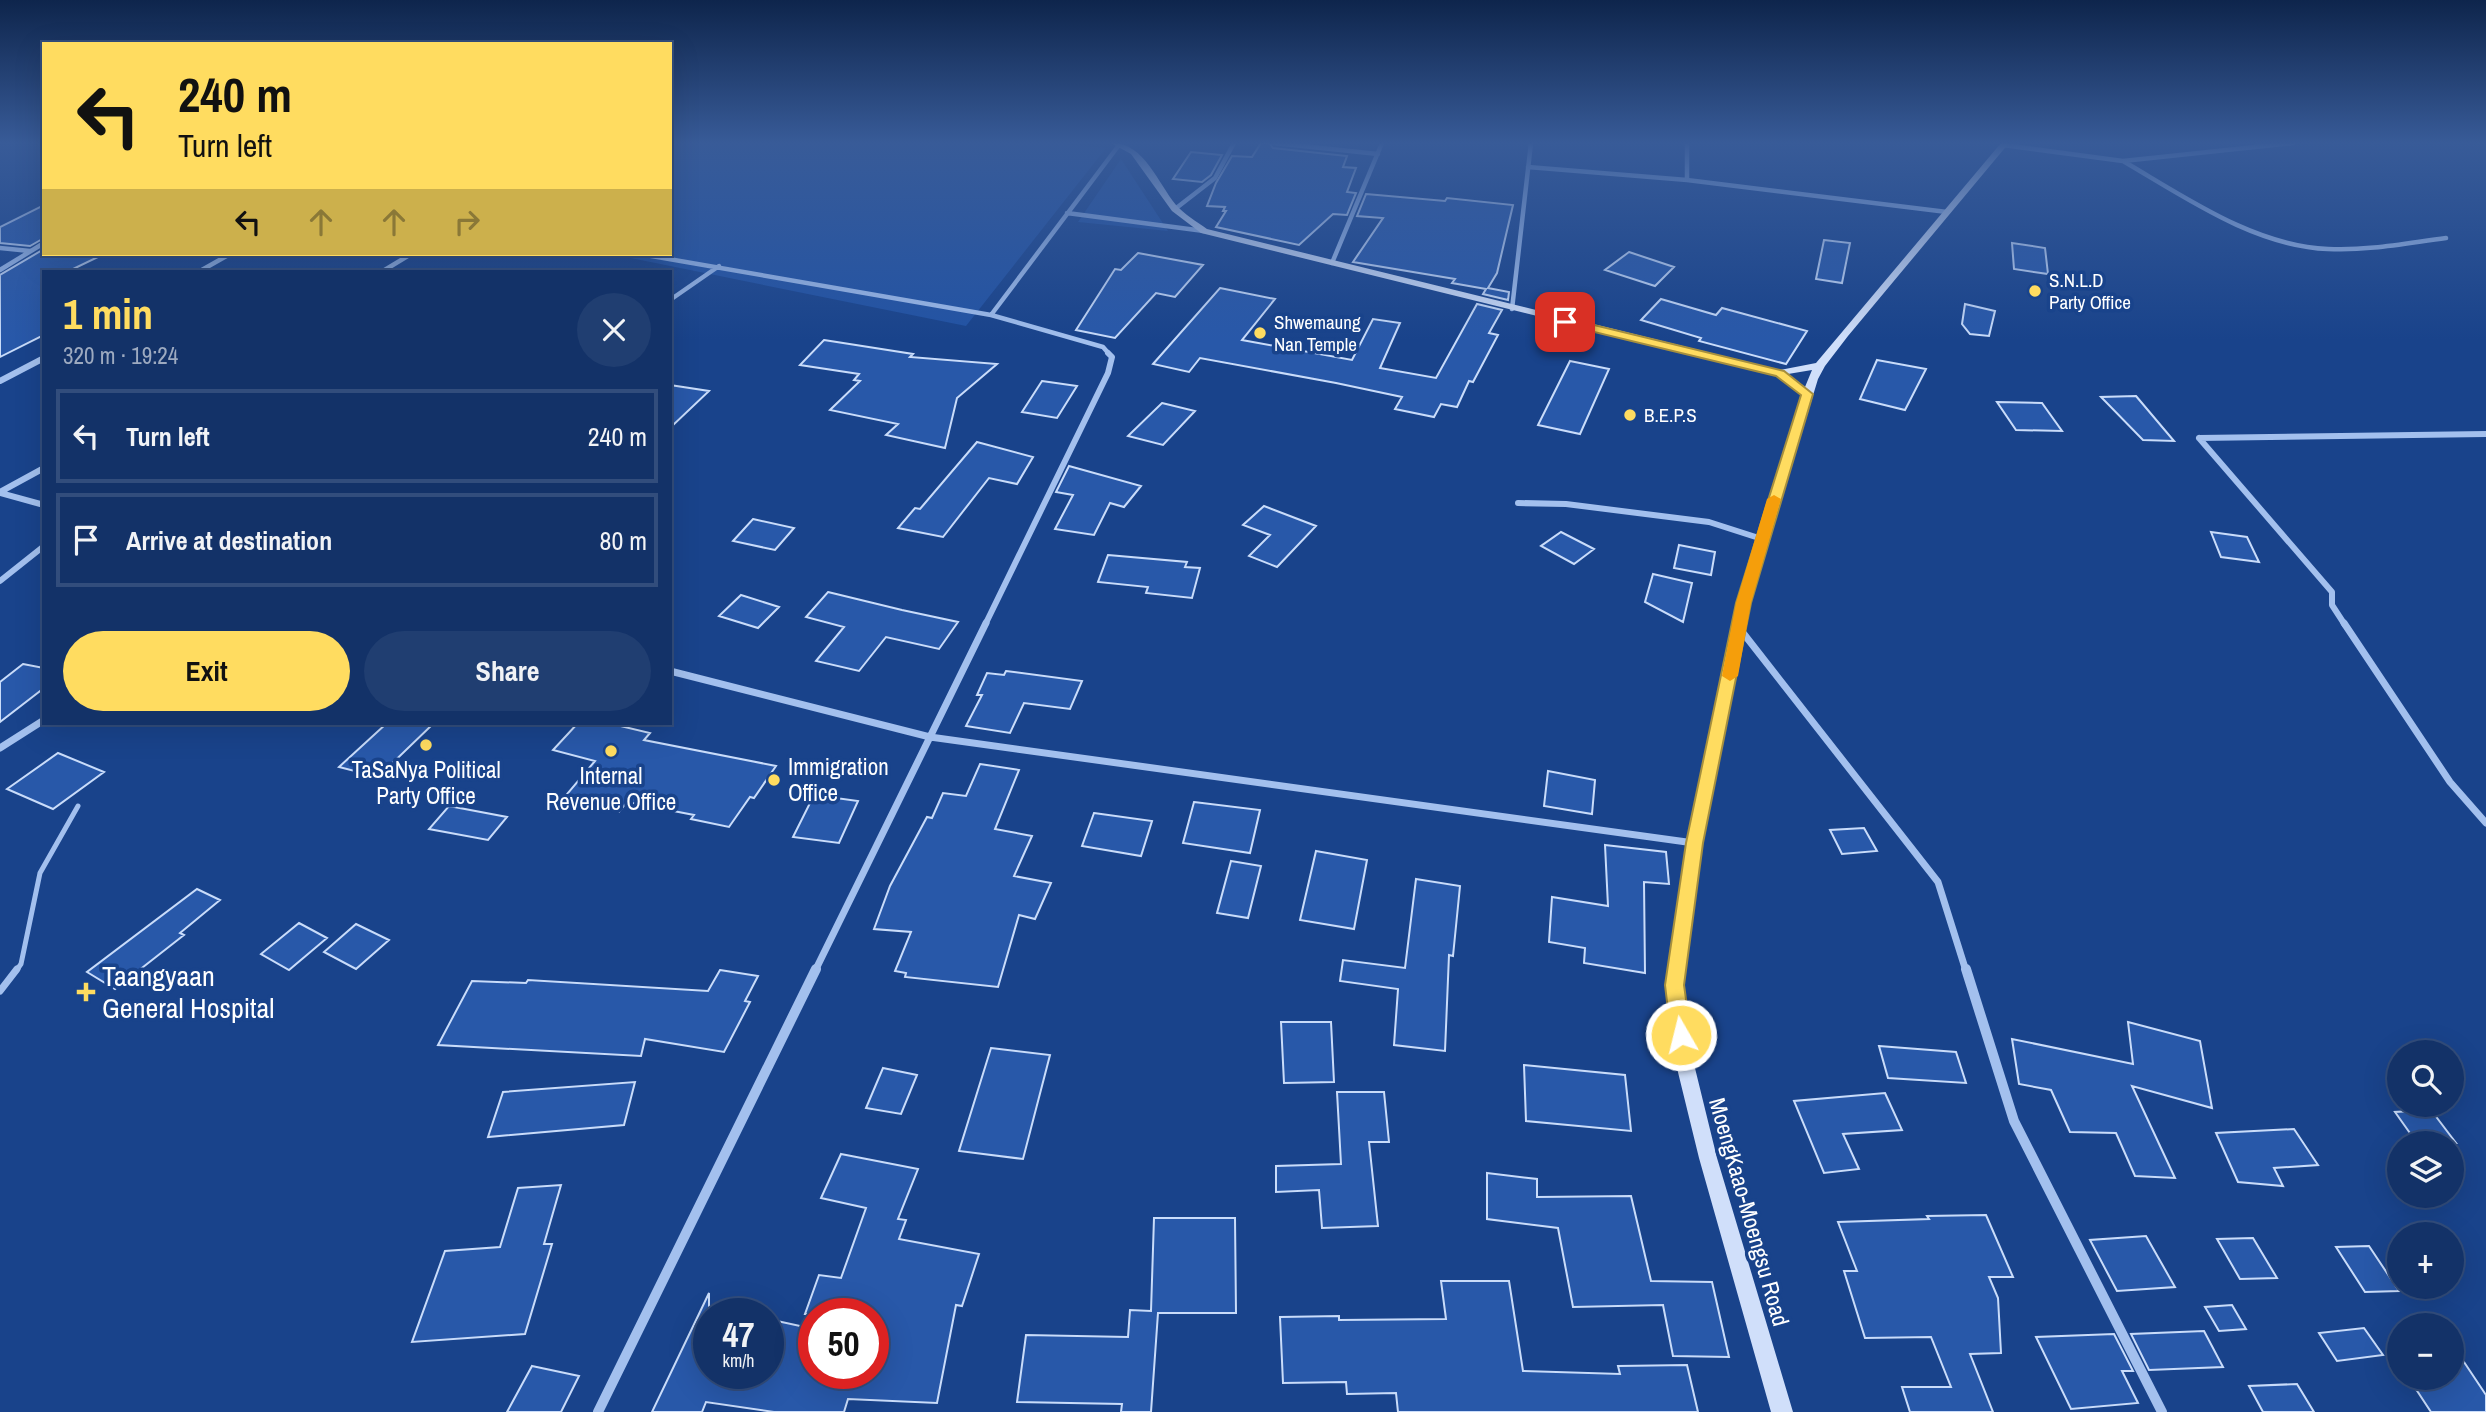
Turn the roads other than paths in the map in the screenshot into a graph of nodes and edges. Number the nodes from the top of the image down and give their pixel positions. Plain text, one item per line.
1 (1070, 209) edge
2 (1175, 209) edge
3 (1355, 209) edge
4 (1523, 209) edge
5 (1922, 209) edge
6 (1950, 209) edge
7 (2214, 209) edge
8 (1947, 212) junction
9 (1067, 213) junction
10 (1205, 231) junction
11 (2446, 238) dead end
12 (42, 244) edge
13 (0, 248) edge
14 (30, 251) junction
15 (226, 256) edge
16 (408, 256) edge
17 (653, 256) edge
18 (1332, 263) junction
19 (719, 266) junction
20 (0, 270) edge
21 (202, 270) edge
22 (385, 270) edge
23 (672, 299) edge
24 (1512, 309) junction
25 (991, 315) junction
26 (42, 359) edge
27 (1820, 365) junction
28 (1780, 373) junction
29 (0, 380) edge
30 (1807, 394) junction
31 (2486, 434) edge
32 (42, 469) edge
33 (0, 493) edge
34 (1518, 503) dead end
35 (42, 504) edge
36 (1762, 539) junction
37 (42, 548) edge
38 (0, 581) edge
39 (1740, 629) junction
40 (672, 672) edge
41 (42, 721) edge
42 (930, 737) junction
43 (0, 748) edge
44 (78, 806) dead end
45 (2486, 823) edge
46 (1695, 843) junction
47 (0, 991) edge
48 (598, 1412) edge
49 (1782, 1412) edge
50 (2162, 1412) edge

1 - 9 street
2 - 10 main road
3 - 18 street
4 - 24 street
5 - 8 street
6 - 8 main road, MoengKaao-Moengsu Road
7 - 11 street
8 - 27 main road, MoengKaao-Moengsu Road
9 - 10 street
9 - 25 street
10 - 18 main road
12 - 14 street
13 - 14 street
14 - 20 street
15 - 21 street
16 - 22 street
17 - 19 street
18 - 24 main road
19 - 23 street
19 - 25 street
24 - 28 main road
25 - 42 street
26 - 29 street
27 - 28 main road
27 - 30 main road, MoengKaao-Moengsu Road
28 - 30 main road
30 - 36 main road, MoengKaao-Moengsu Road
31 - 45 street
32 - 33 street
33 - 35 street
34 - 36 street
36 - 39 main road, MoengKaao-Moengsu Road
37 - 38 street
39 - 46 main road, MoengKaao-Moengsu Road
39 - 50 street
40 - 42 street
41 - 43 street
42 - 46 street
42 - 48 street
44 - 47 lane
46 - 49 main road, MoengKaao-Moengsu Road

